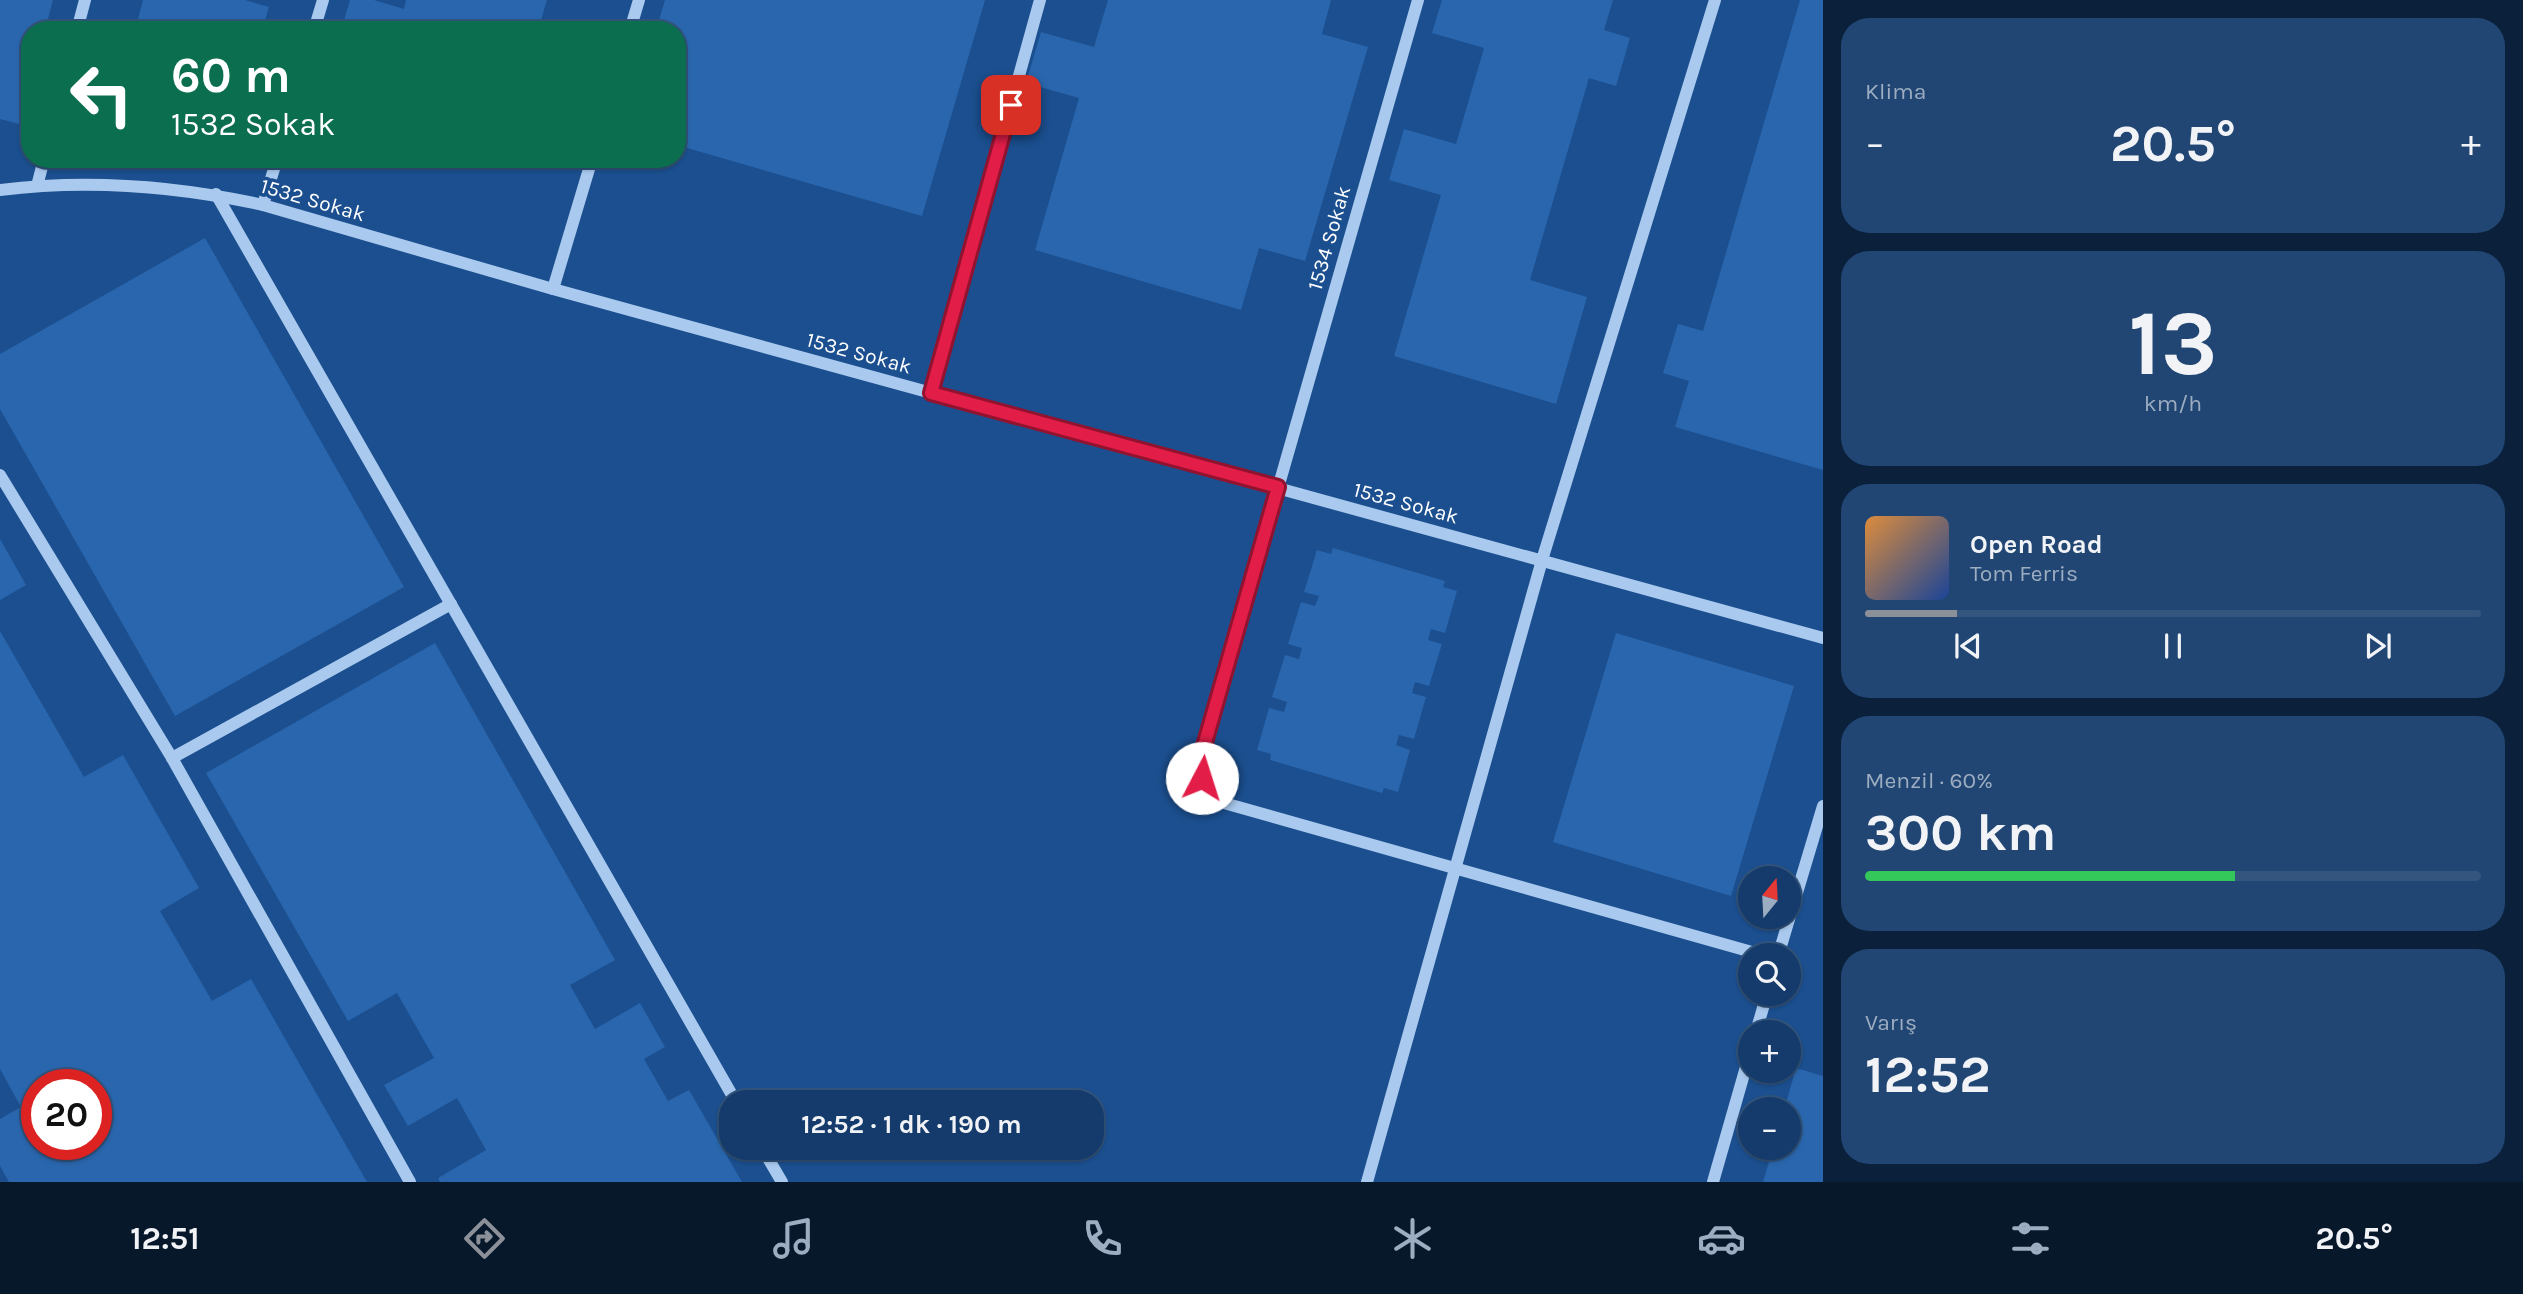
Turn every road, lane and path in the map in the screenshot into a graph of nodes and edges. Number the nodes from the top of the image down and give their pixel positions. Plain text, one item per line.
1 (85, 0) edge
2 (323, 0) edge
3 (639, 0) edge
4 (1040, 0) edge
5 (1418, 0) edge
6 (1715, 0) edge
7 (79, 21) edge
8 (317, 21) edge
9 (633, 21) edge
10 (42, 168) edge
11 (274, 168) edge
12 (589, 168) edge
13 (37, 186) junction
14 (0, 190) edge
15 (216, 194) junction
16 (263, 205) junction
17 (552, 289) junction
18 (931, 393) junction
19 (0, 475) edge
20 (1278, 487) junction
21 (1542, 560) junction
22 (451, 604) junction
23 (1823, 638) edge
24 (172, 758) junction
25 (1823, 806) edge
26 (1454, 868) junction
27 (1782, 943) edge
28 (1738, 948) edge
29 (1741, 1083) edge
30 (729, 1090) edge
31 (769, 1160) edge
32 (410, 1182) edge
33 (782, 1182) edge
34 (1367, 1182) edge
35 (1713, 1182) edge

1 - 7 street
2 - 8 street
3 - 9 street
4 - 18 street
5 - 20 street, 1534 Sokak
6 - 21 street
10 - 13 street
11 - 16 street
12 - 17 street
13 - 14 street, 1532 Sokak
13 - 15 street, 1532 Sokak
15 - 16 street, 1532 Sokak
15 - 22 street
16 - 17 street, 1532 Sokak
17 - 18 street, 1532 Sokak
18 - 20 street, 1532 Sokak
19 - 24 street
20 - 21 street, 1532 Sokak
20 - 26 street, 1534 Sokak
21 - 23 street, 1532 Sokak
21 - 26 street
22 - 24 street
22 - 30 street
24 - 32 street
25 - 27 street
26 - 28 street, 1534 Sokak
26 - 34 street
29 - 35 street
31 - 33 street

